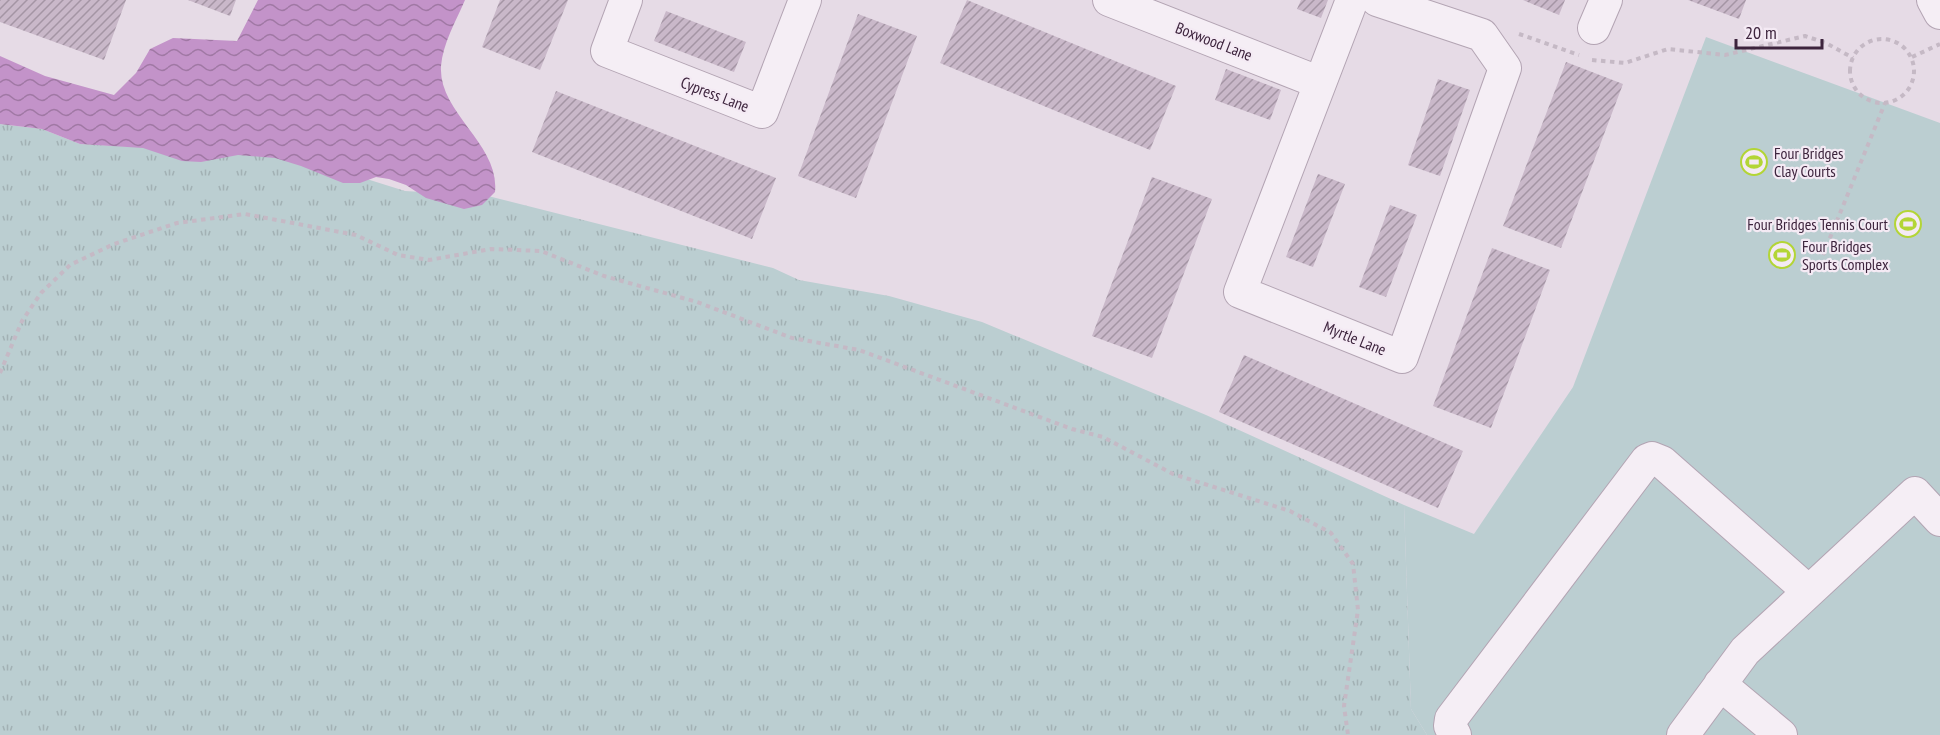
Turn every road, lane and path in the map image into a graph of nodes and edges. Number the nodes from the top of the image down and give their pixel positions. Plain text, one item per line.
1 (626, 0) edge
2 (805, 0) edge
3 (1109, 0) edge
4 (1352, 0) edge
5 (1377, 0) edge
6 (1933, 0) edge
7 (1940, 13) edge
8 (1940, 44) edge
9 (1492, 49) junction
10 (1911, 57) junction
11 (1853, 58) junction
12 (1318, 82) junction
13 (1885, 103) junction
14 (1823, 255) dead end
15 (0, 373) edge
16 (1927, 496) edge
17 (1940, 520) edge
18 (1807, 590) junction
19 (1719, 684) junction
20 (1347, 735) edge
21 (1455, 735) edge
22 (1683, 735) edge
23 (1781, 735) edge

1 - 2 street, Cypress Lane
3 - 12 street, Boxwood Lane
4 - 12 street, Myrtle Lane
5 - 9 street, Myrtle Lane
6 - 7 street
8 - 10 path
9 - 11 path
9 - 12 street, Myrtle Lane
10 - 11 path
10 - 13 path
11 - 13 path
13 - 14 path
15 - 20 path
16 - 17 street
16 - 18 street
18 - 19 street
18 - 21 street
19 - 22 street
19 - 23 street

